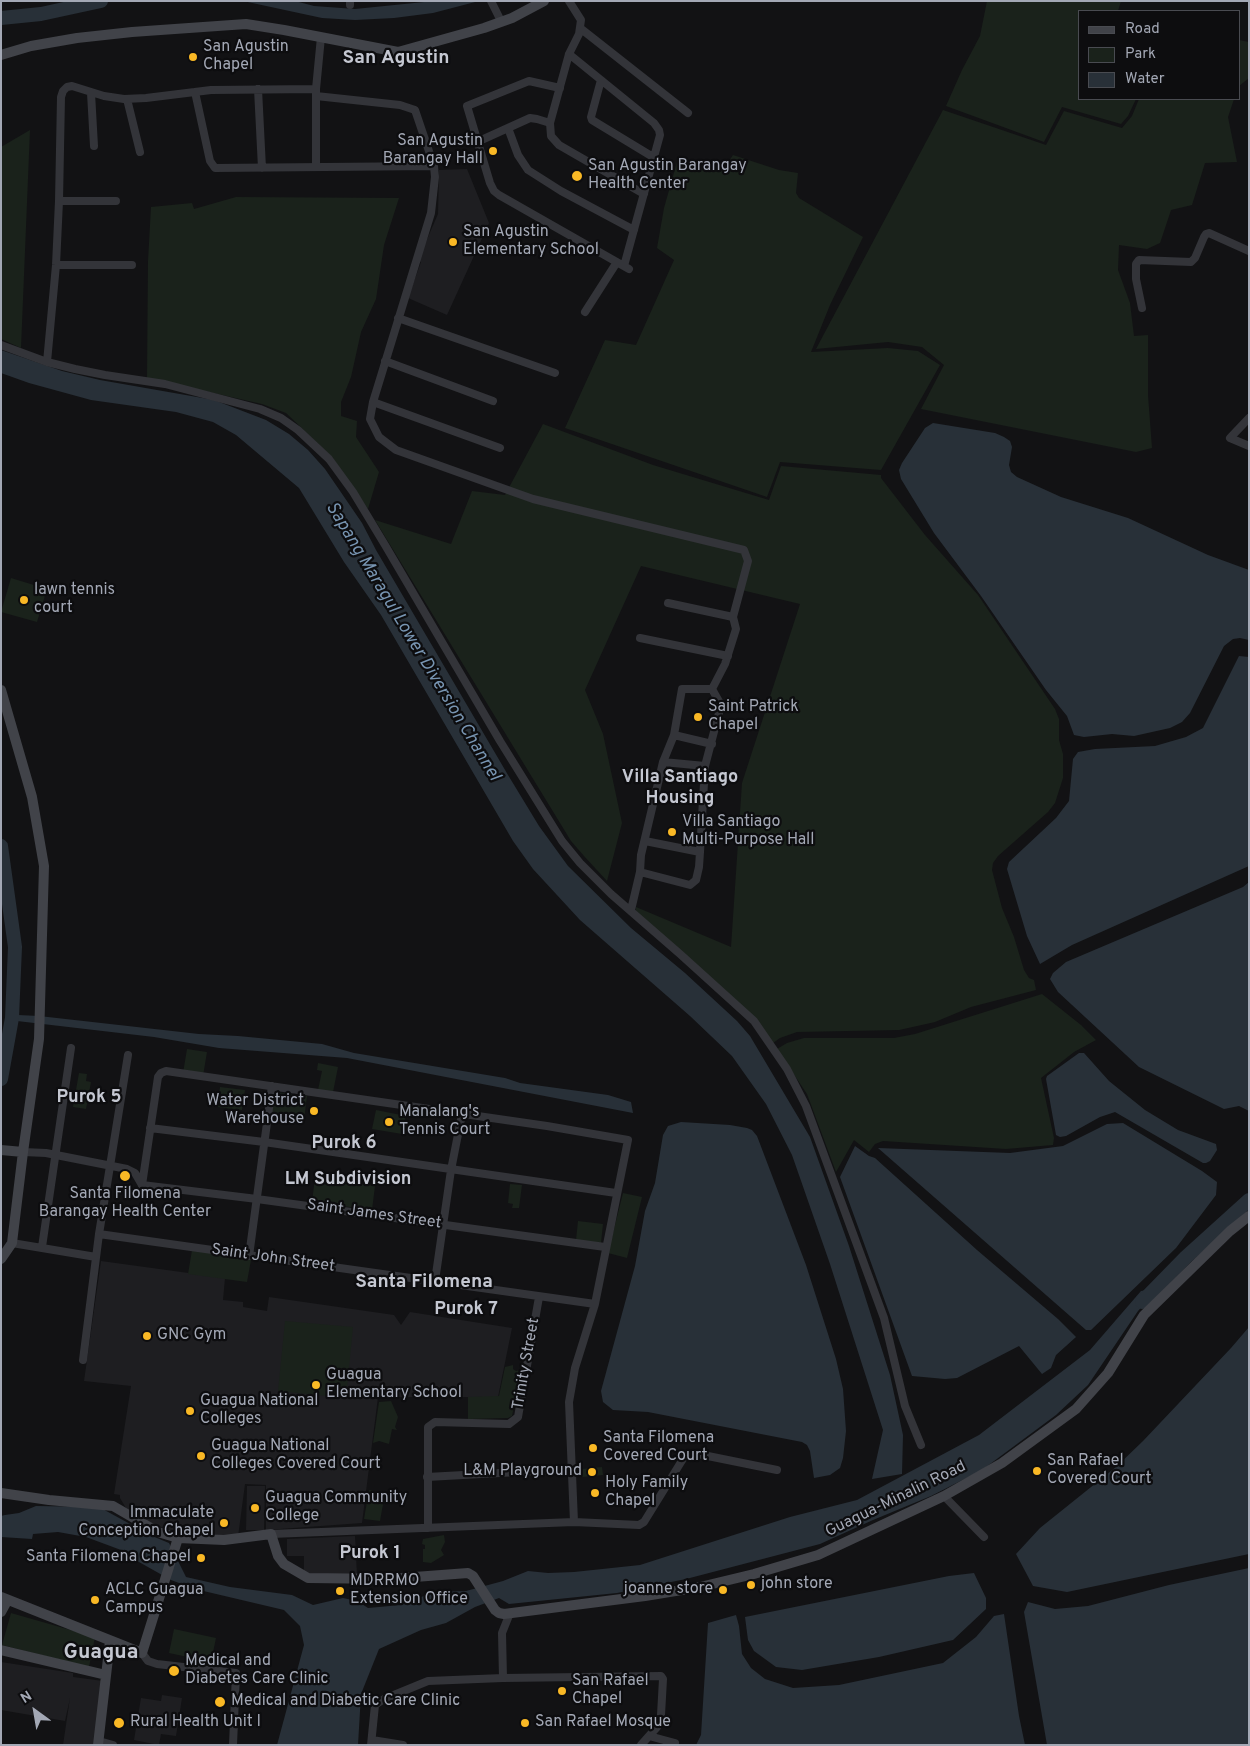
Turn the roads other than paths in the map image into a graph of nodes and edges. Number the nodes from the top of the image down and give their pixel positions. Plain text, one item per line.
1 (544, 1) edge
2 (569, 1) edge
3 (492, 2) edge
4 (501, 21) junction
5 (580, 28) junction
6 (321, 37) junction
7 (569, 54) junction
8 (1, 55) edge
9 (601, 80) junction
10 (560, 88) junction
11 (258, 89) junction
12 (195, 92) junction
13 (316, 92) junction
14 (91, 93) junction
15 (127, 99) junction
16 (688, 112) dead end
17 (550, 123) junction
18 (508, 128) junction
19 (477, 142) junction
20 (94, 146) dead end
21 (140, 152) dead end
22 (653, 157) junction
23 (316, 166) junction
24 (434, 166) junction
25 (262, 168) junction
26 (644, 194) junction
27 (59, 201) junction
28 (116, 201) dead end
29 (634, 230) junction
30 (1249, 251) edge
31 (132, 264) dead end
32 (56, 265) junction
33 (623, 266) junction
34 (1142, 308) dead end
35 (586, 312) dead end
36 (398, 318) junction
37 (1, 344) edge
38 (385, 361) junction
39 (47, 362) junction
40 (555, 372) dead end
41 (493, 401) dead end
42 (374, 402) junction
43 (1249, 418) edge
44 (1249, 446) edge
45 (500, 448) dead end
46 (668, 603) dead end
47 (733, 617) junction
48 (640, 638) dead end
49 (728, 656) junction
50 (712, 689) junction
51 (1, 690) edge
52 (674, 735) junction
53 (712, 744) junction
54 (663, 762) junction
55 (704, 766) junction
56 (645, 841) junction
57 (700, 852) junction
58 (640, 872) junction
59 (631, 910) junction
60 (71, 1048) dead end
61 (128, 1055) dead end
62 (272, 1086) junction
63 (462, 1114) junction
64 (150, 1128) junction
65 (264, 1142) junction
66 (1, 1150) edge
67 (23, 1152) junction
68 (55, 1155) junction
69 (110, 1164) junction
70 (452, 1170) junction
71 (142, 1185) junction
72 (616, 1193) junction
73 (257, 1199) junction
74 (1249, 1216) edge
75 (443, 1225) junction
76 (99, 1234) junction
77 (12, 1243) junction
78 (42, 1247) junction
79 (605, 1248) junction
80 (249, 1256) junction
81 (96, 1257) junction
82 (1, 1259) edge
83 (435, 1280) junction
84 (539, 1297) junction
85 (595, 1304) junction
86 (83, 1360) dead end
87 (921, 1445) dead end
88 (572, 1469) junction
89 (777, 1470) dead end
90 (427, 1477) junction
91 (1, 1493) edge
92 (944, 1496) junction
93 (574, 1522) junction
94 (428, 1528) junction
95 (271, 1534) junction
96 (984, 1537) dead end
97 (178, 1538) junction
98 (4, 1599) edge
99 (1, 1612) edge
100 (510, 1614) junction
101 (110, 1642) junction
102 (1, 1650) edge
103 (142, 1652) junction
104 (106, 1675) junction
105 (503, 1678) junction
106 (649, 1736) junction
107 (372, 1742) edge
108 (99, 1743) edge
109 (675, 1744) edge
110 (113, 1745) edge
111 (233, 1745) edge
112 (403, 1745) edge
113 (641, 1745) edge

1 - 4 main road
2 - 5 street
3 - 4 street
4 - 6 main road
5 - 7 street
5 - 16 street
6 - 8 main road
6 - 13 street
7 - 9 street
7 - 10 street
9 - 22 street
9 - 22 street
10 - 17 street
10 - 19 street
11 - 12 street
11 - 13 street
11 - 25 street
12 - 15 street
12 - 25 street
13 - 23 street
13 - 24 street
14 - 15 street
14 - 20 street
14 - 27 street
15 - 21 street
17 - 18 street
17 - 26 street
18 - 19 street
18 - 29 street
19 - 33 street
22 - 26 street
23 - 24 street
23 - 25 street
24 - 36 street
26 - 29 street
27 - 28 street
27 - 32 street
29 - 33 street
30 - 34 street
31 - 32 street
32 - 39 street
33 - 35 street
36 - 38 street
36 - 40 street
37 - 39 street
38 - 41 street
38 - 42 street
39 - 59 street
42 - 45 street
42 - 47 street
43 - 44 street
46 - 47 street
47 - 49 street
48 - 49 street
49 - 50 street
50 - 52 street
50 - 53 street
51 - 67 main road
52 - 53 street
52 - 54 street
53 - 55 street
54 - 55 street
54 - 56 street
55 - 57 street
56 - 57 street
56 - 58 street
57 - 58 street
58 - 59 street
59 - 87 street
60 - 68 street
61 - 69 street
62 - 63 street
62 - 64 street
62 - 65 street
63 - 70 street
63 - 72 street
64 - 65 street
64 - 71 street
65 - 70 street
65 - 73 street
66 - 67 main road
67 - 68 street
67 - 77 main road
68 - 69 street
68 - 78 street
69 - 71 street
69 - 76 street
70 - 72 street
70 - 75 street
71 - 73 street, Saint James Street
72 - 79 street
73 - 75 street, Saint James Street
73 - 80 street
74 - 92 main road, Guagua-Minalin Road
75 - 79 street, Saint James Street
75 - 83 street
76 - 80 street, Saint John Street
76 - 81 street
77 - 78 street
77 - 82 main road
78 - 81 street
79 - 85 street
80 - 83 street, Saint John Street
81 - 86 street
83 - 84 street, Saint John Street
84 - 85 street, Saint John Street
84 - 90 street, Trinity Street
85 - 88 street
88 - 90 street
88 - 93 street
89 - 93 street
90 - 94 street, Trinity Street
91 - 97 main road
92 - 96 street
92 - 100 main road, Guagua-Minalin Road
93 - 94 street
94 - 95 street
95 - 97 main road
95 - 100 main road
97 - 103 main road
98 - 99 main road
98 - 101 main road
100 - 105 street
101 - 103 main road
101 - 104 main road
102 - 104 main road
103 - 111 street
104 - 108 main road
105 - 106 street
105 - 107 street
106 - 109 street
106 - 113 street
107 - 112 street
108 - 110 street

